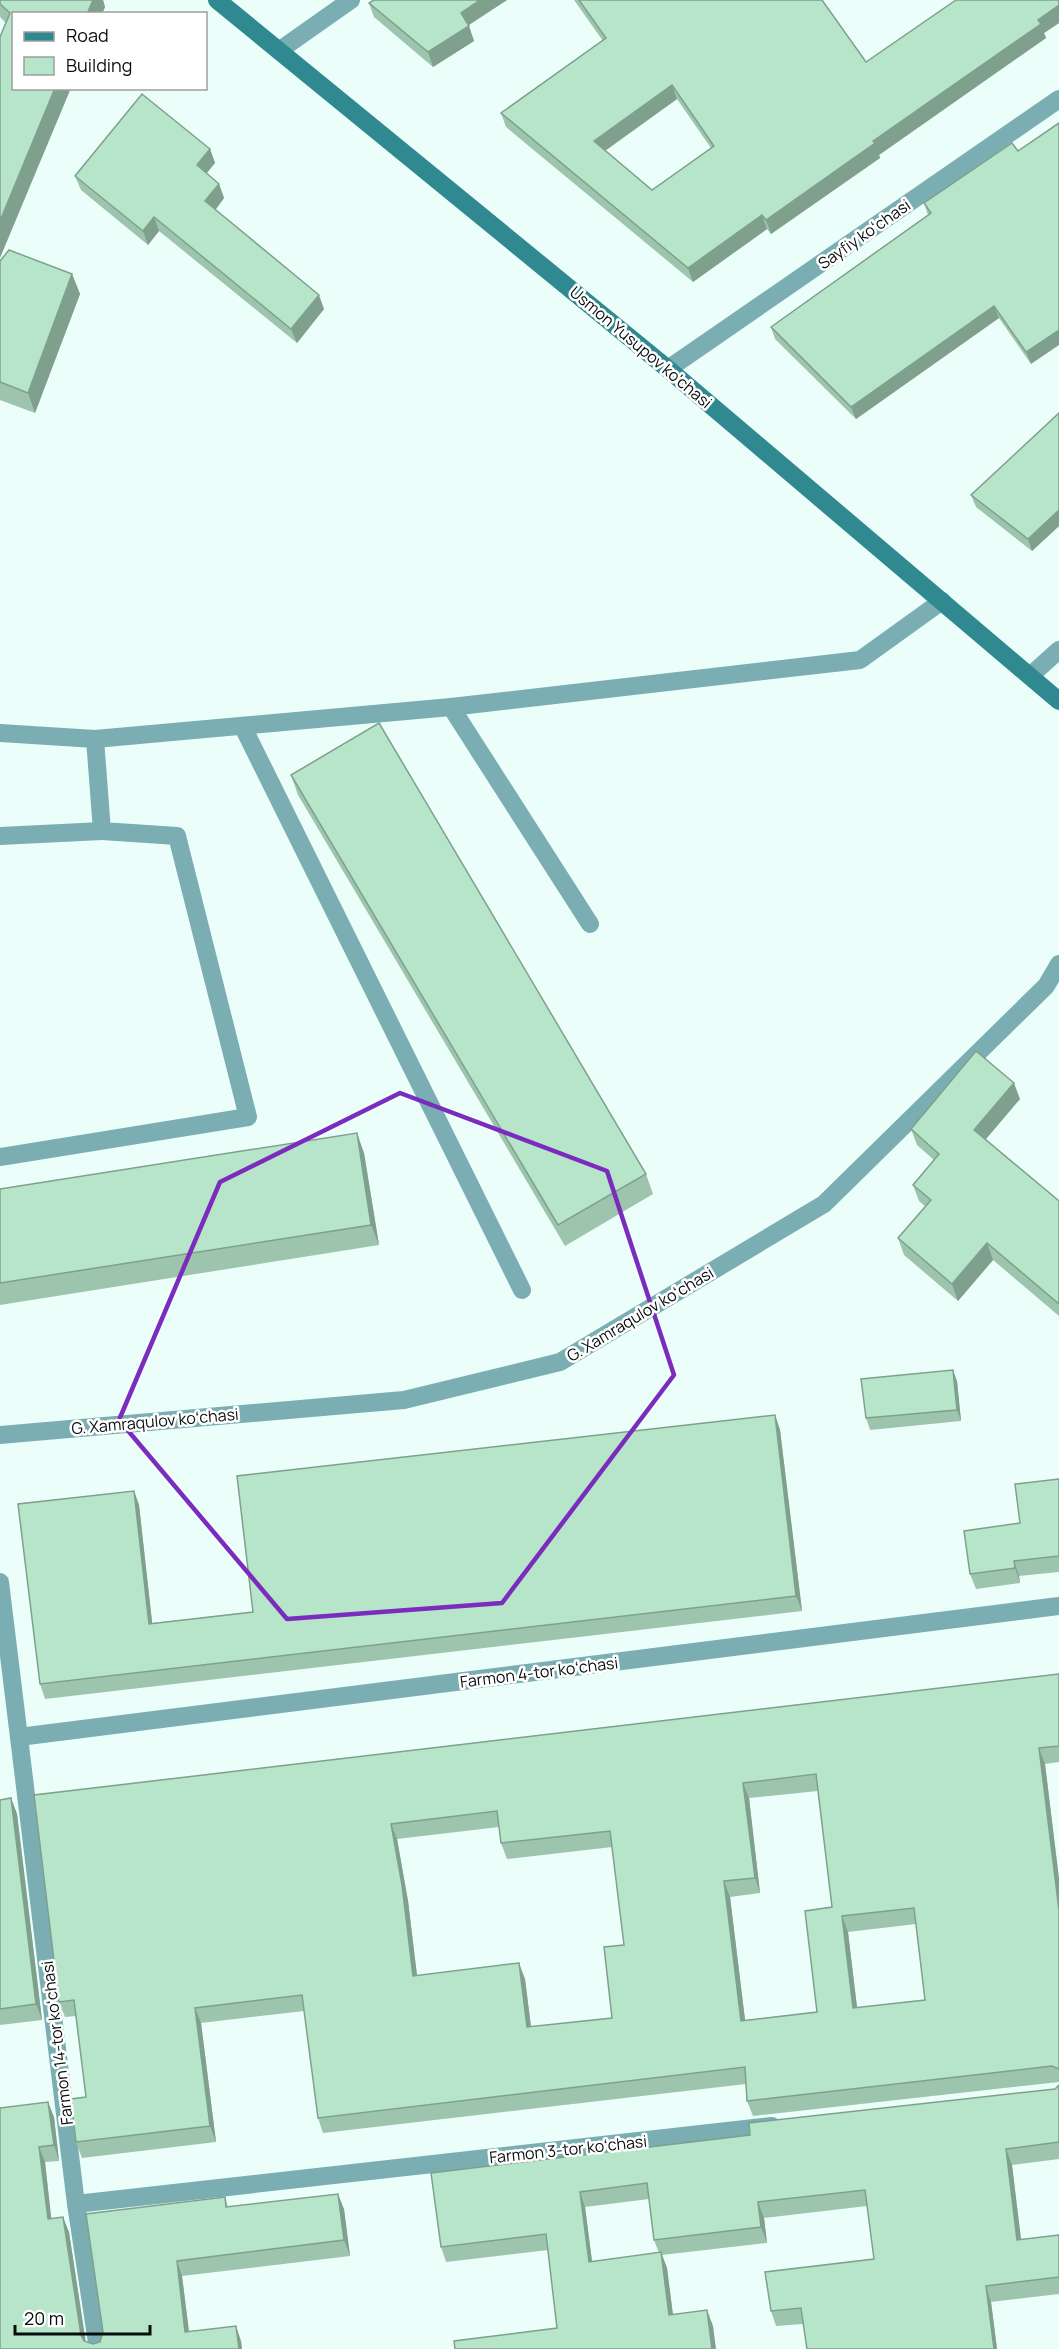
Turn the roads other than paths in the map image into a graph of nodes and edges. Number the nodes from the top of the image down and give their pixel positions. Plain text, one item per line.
1 (217, 0) edge
2 (351, 0) edge
3 (280, 50) junction
4 (1059, 99) edge
5 (668, 369) junction
6 (942, 601) junction
7 (1059, 650) edge
8 (1030, 676) junction
9 (1059, 701) edge
10 (451, 707) junction
11 (243, 727) junction
12 (0, 733) edge
13 (95, 739) junction
14 (102, 831) junction
15 (0, 836) edge
16 (590, 924) dead end
17 (1059, 964) edge
18 (0, 1157) edge
19 (522, 1290) dead end
20 (0, 1435) edge
21 (0, 1582) edge
22 (1059, 1606) edge
23 (19, 1737) junction
24 (787, 2124) edge
25 (76, 2204) junction
26 (98, 2349) edge

1 - 3 main road, Usmon Yusupov ko'chasi
2 - 3 street
3 - 5 main road, Usmon Yusupov ko'chasi
4 - 5 street, Sayfiy koʻchasi
5 - 6 main road, Usmon Yusupov ko'chasi
6 - 8 main road, Usmon Yusupov ko'chasi
6 - 10 street
7 - 8 street
8 - 9 main road, Usmon Yusupov ko'chasi
10 - 11 street
10 - 16 street
11 - 13 street
11 - 19 street
12 - 13 street
13 - 14 street
14 - 15 street
14 - 18 street
17 - 20 street, G. Xamraqulov koʻchasi
21 - 23 street, Farmon 14-tor koʻchasi
22 - 23 street, Farmon 4-tor koʻchasi
23 - 25 street, Farmon 14-tor koʻchasi
24 - 25 street, Farmon 3-tor koʻchasi
25 - 26 street, Farmon 14-tor koʻchasi

